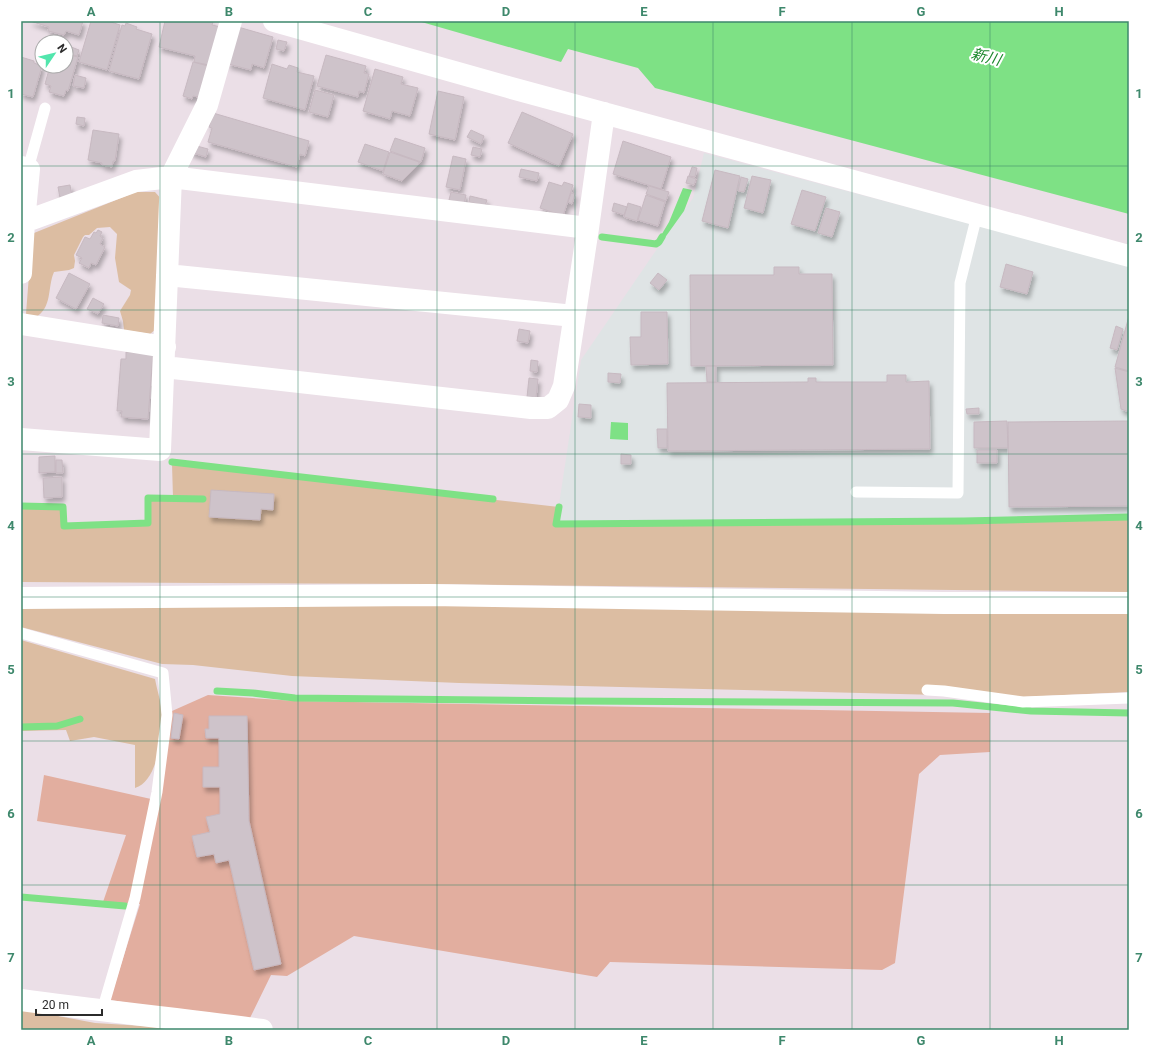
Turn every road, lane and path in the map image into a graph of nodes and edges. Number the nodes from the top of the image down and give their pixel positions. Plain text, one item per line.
1 (231, 21) edge
2 (274, 21) edge
3 (45, 108) dead end
4 (604, 113) junction
5 (24, 168) edge
6 (172, 177) junction
7 (977, 215) junction
8 (24, 222) junction
9 (588, 228) junction
10 (1129, 256) edge
11 (21, 273) edge
12 (167, 275) junction
13 (574, 316) junction
14 (21, 324) edge
15 (21, 331) edge
16 (21, 339) edge
17 (164, 357) junction
18 (21, 440) edge
19 (856, 492) dead end
20 (21, 598) edge
21 (1129, 603) edge
22 (21, 633) edge
23 (927, 690) dead end
24 (1129, 698) edge
25 (21, 1000) edge
26 (102, 1011) junction
27 (262, 1030) edge

1 - 6 street
2 - 4 street
3 - 5 lane
4 - 7 street
4 - 9 street
5 - 8 street
6 - 8 street
6 - 9 street
6 - 12 street
7 - 10 street
7 - 19 lane
8 - 11 street
9 - 13 street
12 - 13 street
12 - 17 street
13 - 17 street
14 - 17 street
15 - 16 street
17 - 18 street
20 - 21 street
22 - 26 lane
23 - 24 lane
25 - 26 street
26 - 27 street

